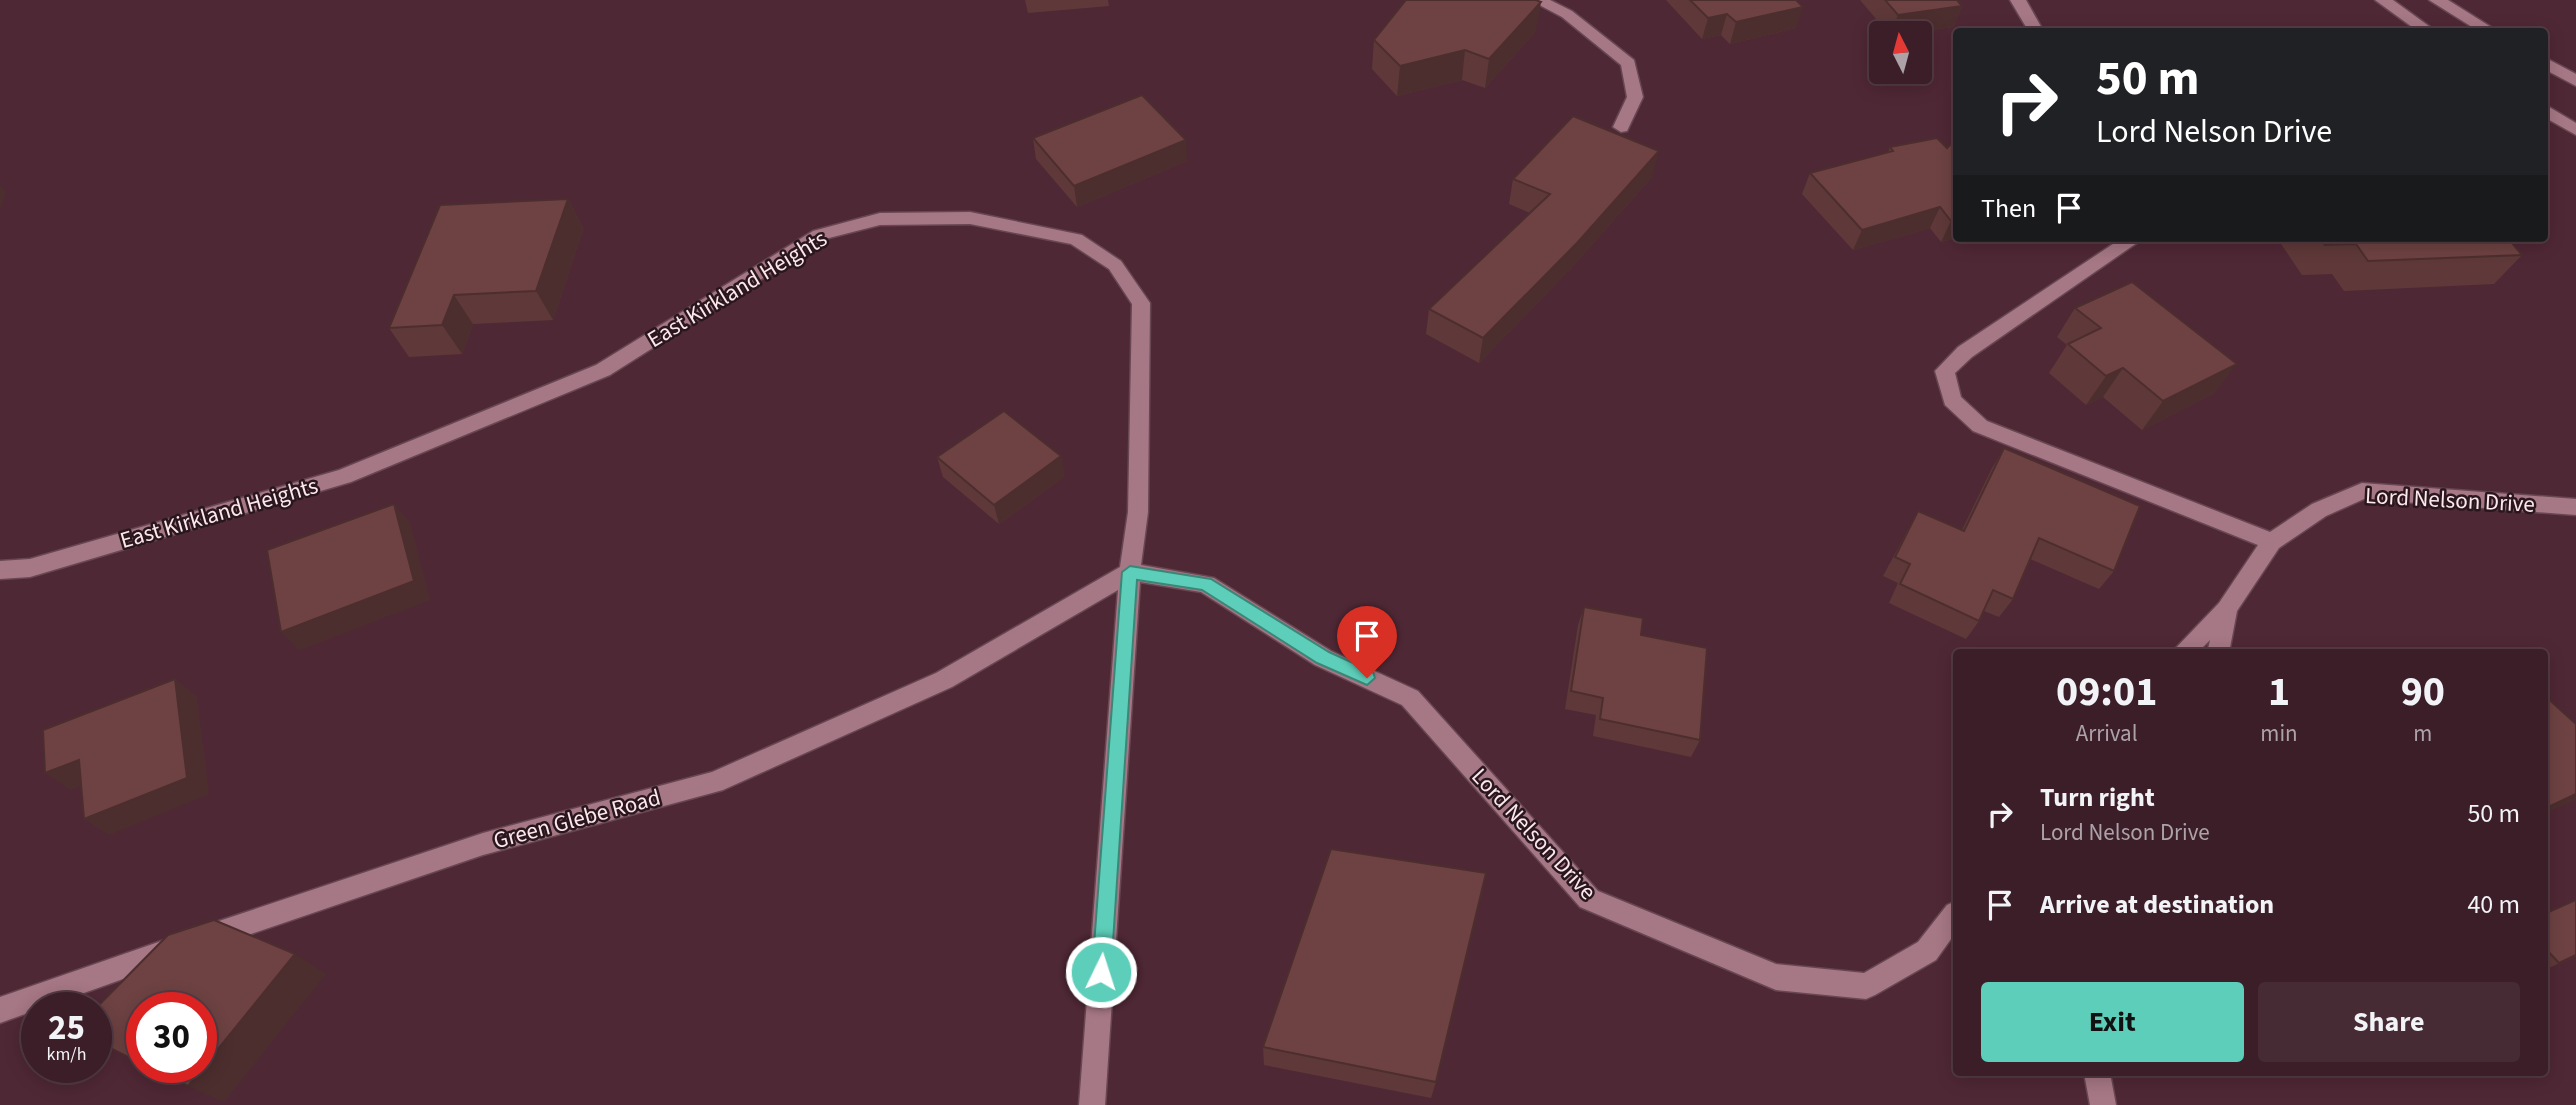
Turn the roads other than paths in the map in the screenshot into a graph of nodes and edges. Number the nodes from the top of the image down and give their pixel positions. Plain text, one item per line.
1 (1538, 0) edge
2 (2018, 0) edge
3 (2383, 0) edge
4 (2437, 0) edge
5 (2036, 28) edge
6 (2424, 28) edge
7 (2485, 28) edge
8 (2548, 64) edge
9 (2576, 81) edge
10 (2548, 111) edge
11 (1621, 127) dead end
12 (2576, 130) edge
13 (2128, 242) edge
14 (2576, 507) edge
15 (2272, 542) junction
16 (0, 570) edge
17 (1130, 572) junction
18 (2227, 610) junction
19 (2186, 649) edge
20 (2219, 649) edge
21 (1953, 917) edge
22 (0, 1010) edge
23 (2097, 1076) edge
24 (1092, 1105) edge
25 (2102, 1105) edge

1 - 11 street
2 - 5 street
3 - 6 street
4 - 7 street
8 - 9 street
10 - 12 street
13 - 15 street
14 - 15 street, Lord Nelson Drive
15 - 18 street, Lord Nelson Drive
16 - 17 street, East Kirkland Heights
17 - 21 street, Lord Nelson Drive
17 - 22 street, Green Glebe Road
17 - 24 street, East Kirkland Heights
18 - 19 street, Lord Nelson Drive
18 - 20 street
23 - 25 street

